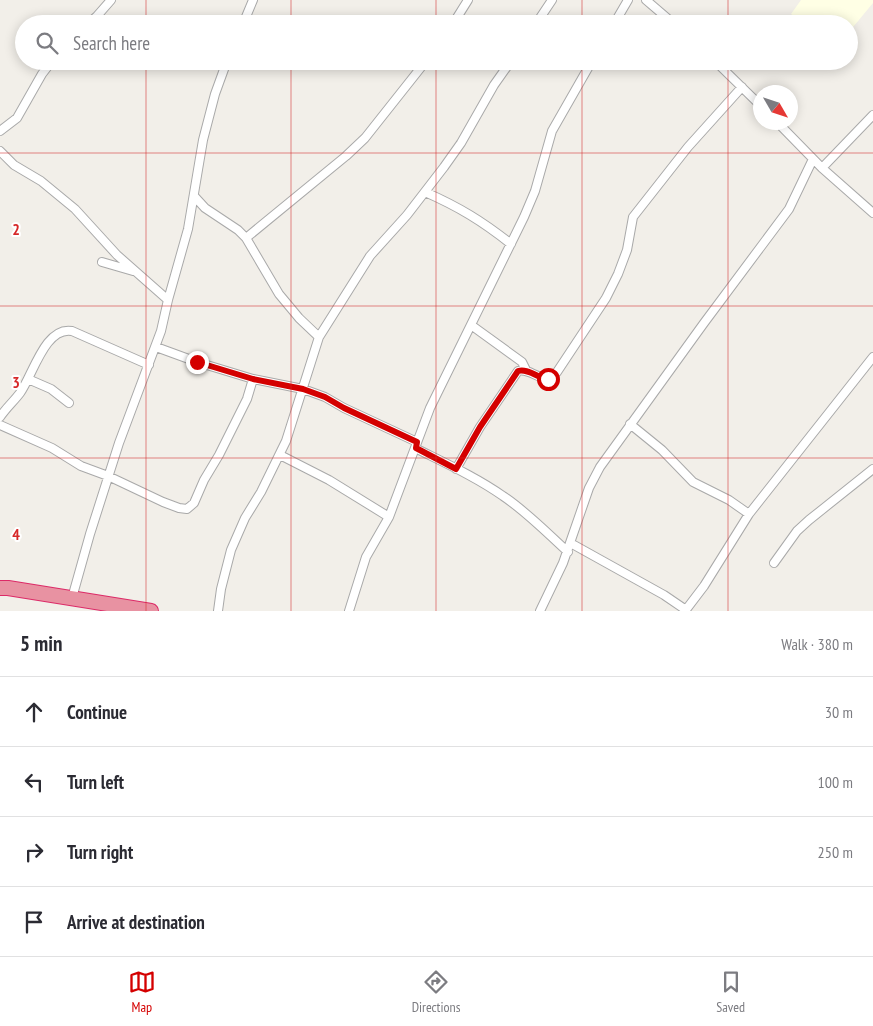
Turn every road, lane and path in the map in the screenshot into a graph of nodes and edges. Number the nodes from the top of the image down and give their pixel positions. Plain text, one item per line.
1 (111, 0) edge
2 (253, 0) edge
3 (468, 0) edge
4 (552, 0) edge
5 (628, 0) edge
6 (646, 0) edge
7 (99, 15) edge
8 (247, 15) edge
9 (459, 15) edge
10 (542, 15) edge
11 (619, 15) edge
12 (664, 15) edge
13 (45, 70) edge
14 (224, 70) edge
15 (418, 70) edge
16 (505, 70) edge
17 (587, 70) edge
18 (724, 70) edge
19 (742, 87) junction
20 (753, 98) edge
21 (873, 115) edge
22 (786, 130) edge
23 (0, 131) edge
24 (0, 151) edge
25 (813, 159) junction
26 (822, 168) junction
27 (425, 192) junction
28 (194, 196) junction
29 (873, 213) edge
30 (246, 238) junction
31 (511, 244) junction
32 (102, 262) dead end
33 (135, 272) junction
34 (168, 300) junction
35 (471, 325) junction
36 (319, 337) junction
37 (156, 348) junction
38 (873, 357) edge
39 (149, 365) junction
40 (524, 370) junction
41 (28, 379) junction
42 (253, 379) junction
43 (303, 389) junction
44 (69, 402) dead end
45 (0, 417) edge
46 (630, 424) junction
47 (0, 425) edge
48 (416, 445) junction
49 (280, 455) junction
50 (456, 469) junction
51 (873, 469) edge
52 (108, 476) junction
53 (748, 514) junction
54 (389, 517) junction
55 (574, 545) dead end
56 (568, 552) junction
57 (774, 563) dead end
58 (0, 588) edge
59 (72, 598) junction
60 (135, 610) edge
61 (686, 610) edge
62 (151, 611) edge
63 (218, 611) edge
64 (349, 611) edge
65 (540, 611) edge

1 - 7 street
2 - 8 street
3 - 9 street
4 - 10 street
5 - 11 street
6 - 12 street
13 - 23 street
14 - 28 street
15 - 30 street
16 - 27 street
17 - 31 street
18 - 19 street
19 - 20 street
19 - 40 street
21 - 26 street
22 - 25 street
24 - 33 street
25 - 26 street
25 - 46 street
26 - 29 street
27 - 31 street
27 - 36 street
28 - 30 street
28 - 34 street
30 - 36 street
31 - 35 street
32 - 33 street
33 - 34 street
34 - 37 street
35 - 40 street
35 - 48 street
36 - 43 street
37 - 39 street
37 - 42 street
38 - 53 street
39 - 41 street
39 - 52 street
40 - 50 street
41 - 44 street
41 - 45 street
42 - 43 street
42 - 52 street
43 - 48 street
43 - 49 street
46 - 53 street
46 - 56 street
47 - 52 street
48 - 50 street
48 - 54 street
49 - 54 street
49 - 63 street
50 - 56 street
51 - 57 street
52 - 59 street
53 - 61 street
54 - 64 street
55 - 61 street
56 - 65 street
58 - 59 highway
59 - 60 highway
60 - 62 highway

